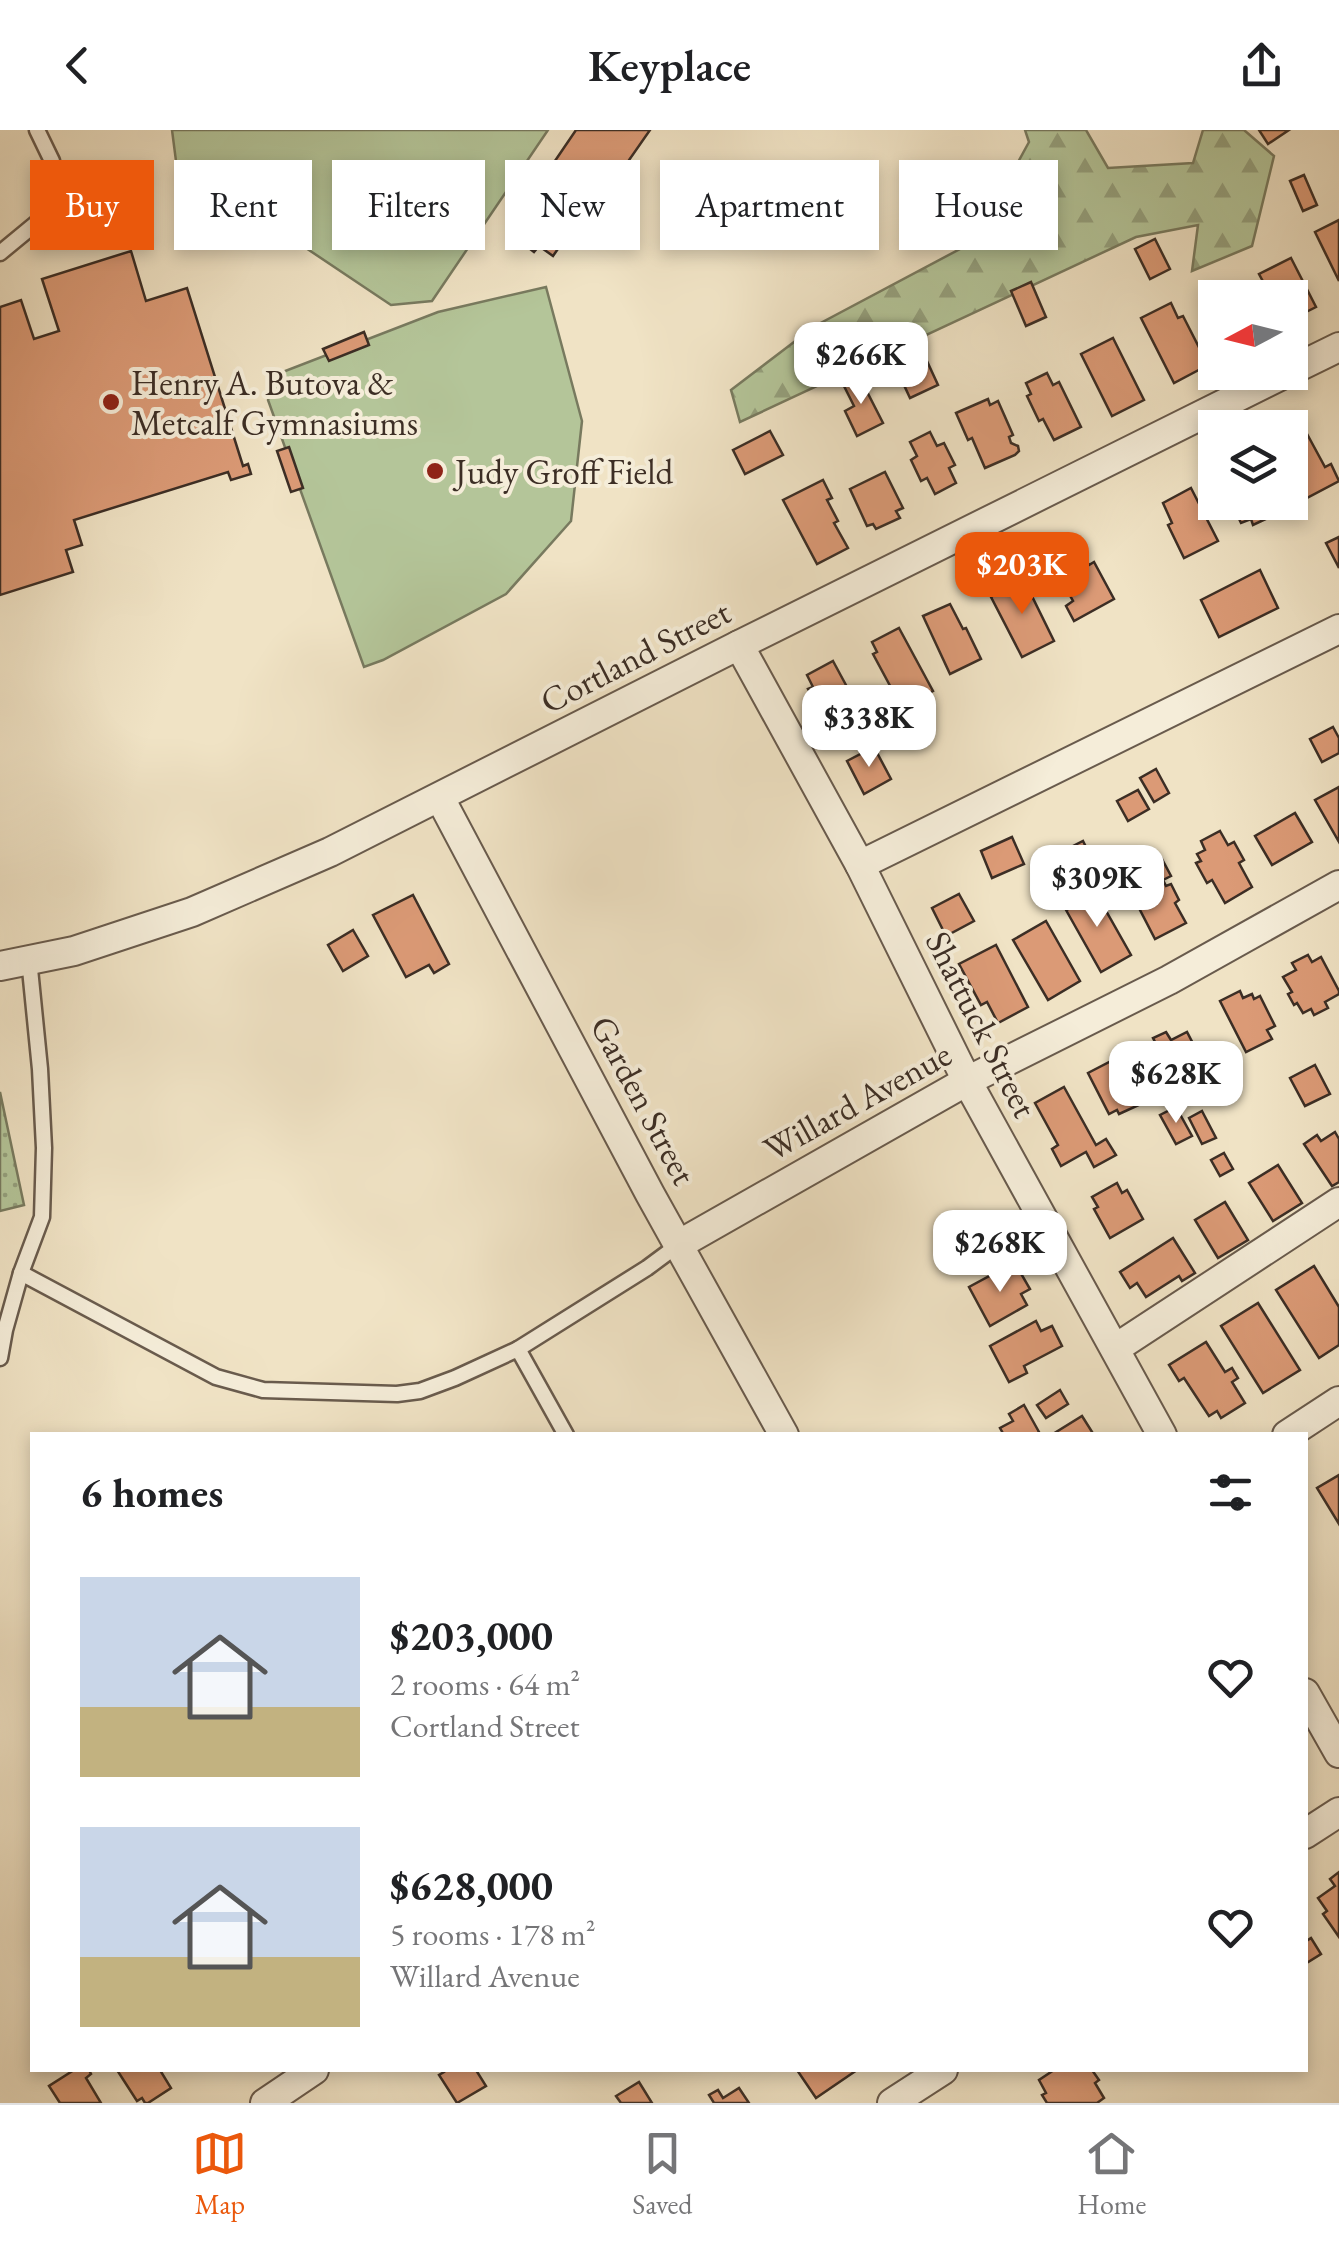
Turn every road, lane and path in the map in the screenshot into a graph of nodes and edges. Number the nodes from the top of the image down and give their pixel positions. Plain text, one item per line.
1 (36, 130) edge
2 (0, 253) edge
3 (1339, 347) edge
4 (1308, 362) edge
5 (1253, 390) edge
6 (1339, 628) edge
7 (739, 645) junction
8 (440, 798) junction
9 (860, 865) junction
10 (1339, 885) edge
11 (29, 958) junction
12 (0, 966) edge
13 (967, 1081) junction
14 (1339, 1202) edge
15 (678, 1245) junction
16 (21, 1273) junction
17 (1116, 1348) junction
18 (518, 1349) junction
19 (0, 1358) edge
20 (1339, 1401) edge
21 (564, 1432) edge
22 (782, 1432) edge
23 (1160, 1432) edge
24 (1292, 1432) edge
25 (1308, 1698) edge
26 (1339, 1754) edge
27 (1339, 1812) edge
28 (1308, 1832) edge
29 (311, 2072) edge
30 (940, 2072) edge
31 (265, 2103) edge
32 (892, 2103) edge

1 - 2 lane
3 - 4 street, Cortland Street
5 - 7 street, Cortland Street
6 - 9 street
7 - 8 street, Cortland Street
7 - 9 street, Shattuck Street
8 - 11 street, Cortland Street
8 - 15 street, Garden Street
9 - 13 street, Shattuck Street
10 - 13 street, Willard Avenue
11 - 12 street, Cortland Street
11 - 16 lane
13 - 15 street, Willard Avenue
13 - 17 street, Shattuck Street
14 - 17 street
15 - 18 lane
15 - 22 street, Garden Street
16 - 18 lane
16 - 19 lane
17 - 23 street, Shattuck Street
18 - 21 lane
20 - 24 street
25 - 26 street
27 - 28 street
29 - 31 street
30 - 32 street

